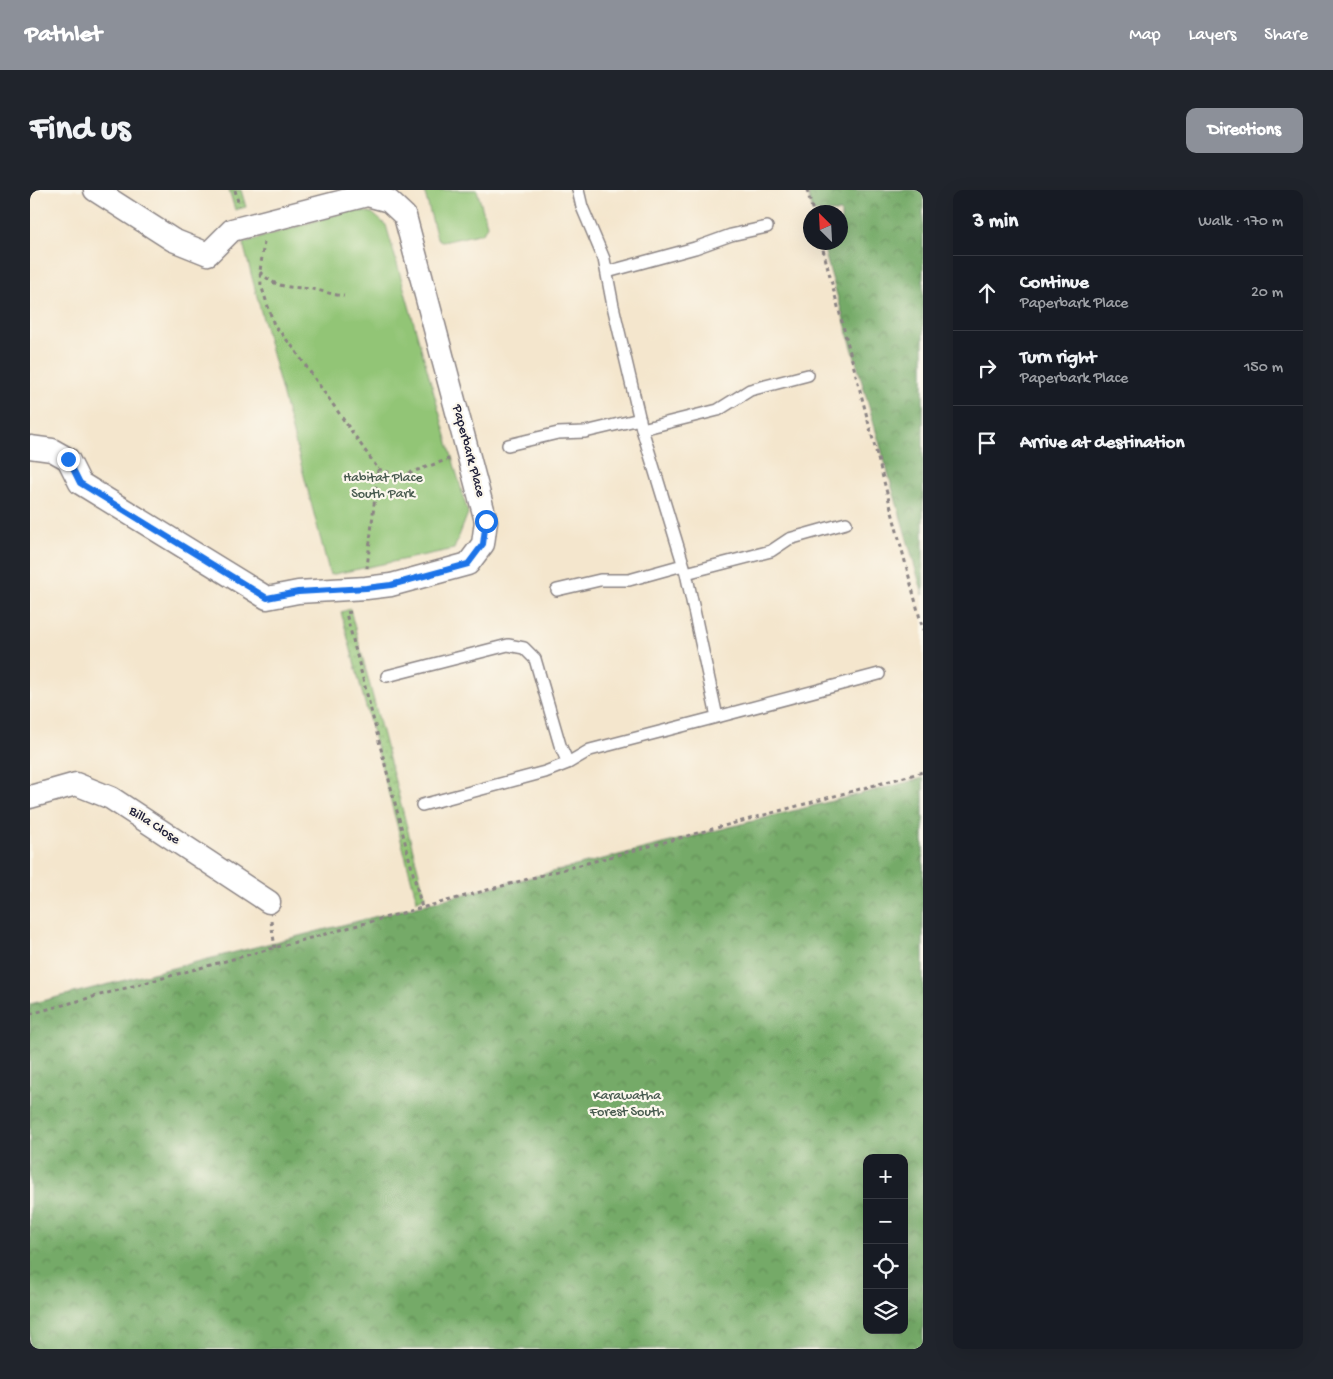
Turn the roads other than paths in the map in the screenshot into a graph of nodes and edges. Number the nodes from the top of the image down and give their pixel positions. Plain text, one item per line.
1 (95, 190) edge
2 (578, 190) edge
3 (767, 227) dead end
4 (607, 272) junction
5 (808, 375) dead end
6 (641, 424) junction
7 (508, 445) dead end
8 (30, 447) edge
9 (846, 523) dead end
10 (684, 569) junction
11 (557, 590) dead end
12 (879, 674) dead end
13 (387, 676) dead end
14 (717, 717) junction
15 (568, 763) junction
16 (30, 797) edge
17 (422, 805) dead end
18 (269, 902) road end

1 - 8 street, Paperbark Place
2 - 4 lane
3 - 4 lane
4 - 6 lane
5 - 6 lane
6 - 7 lane
6 - 10 lane
9 - 10 lane
10 - 11 lane
10 - 14 lane
12 - 14 lane
13 - 15 lane
14 - 15 lane
15 - 17 lane
16 - 18 street, Billa Close

